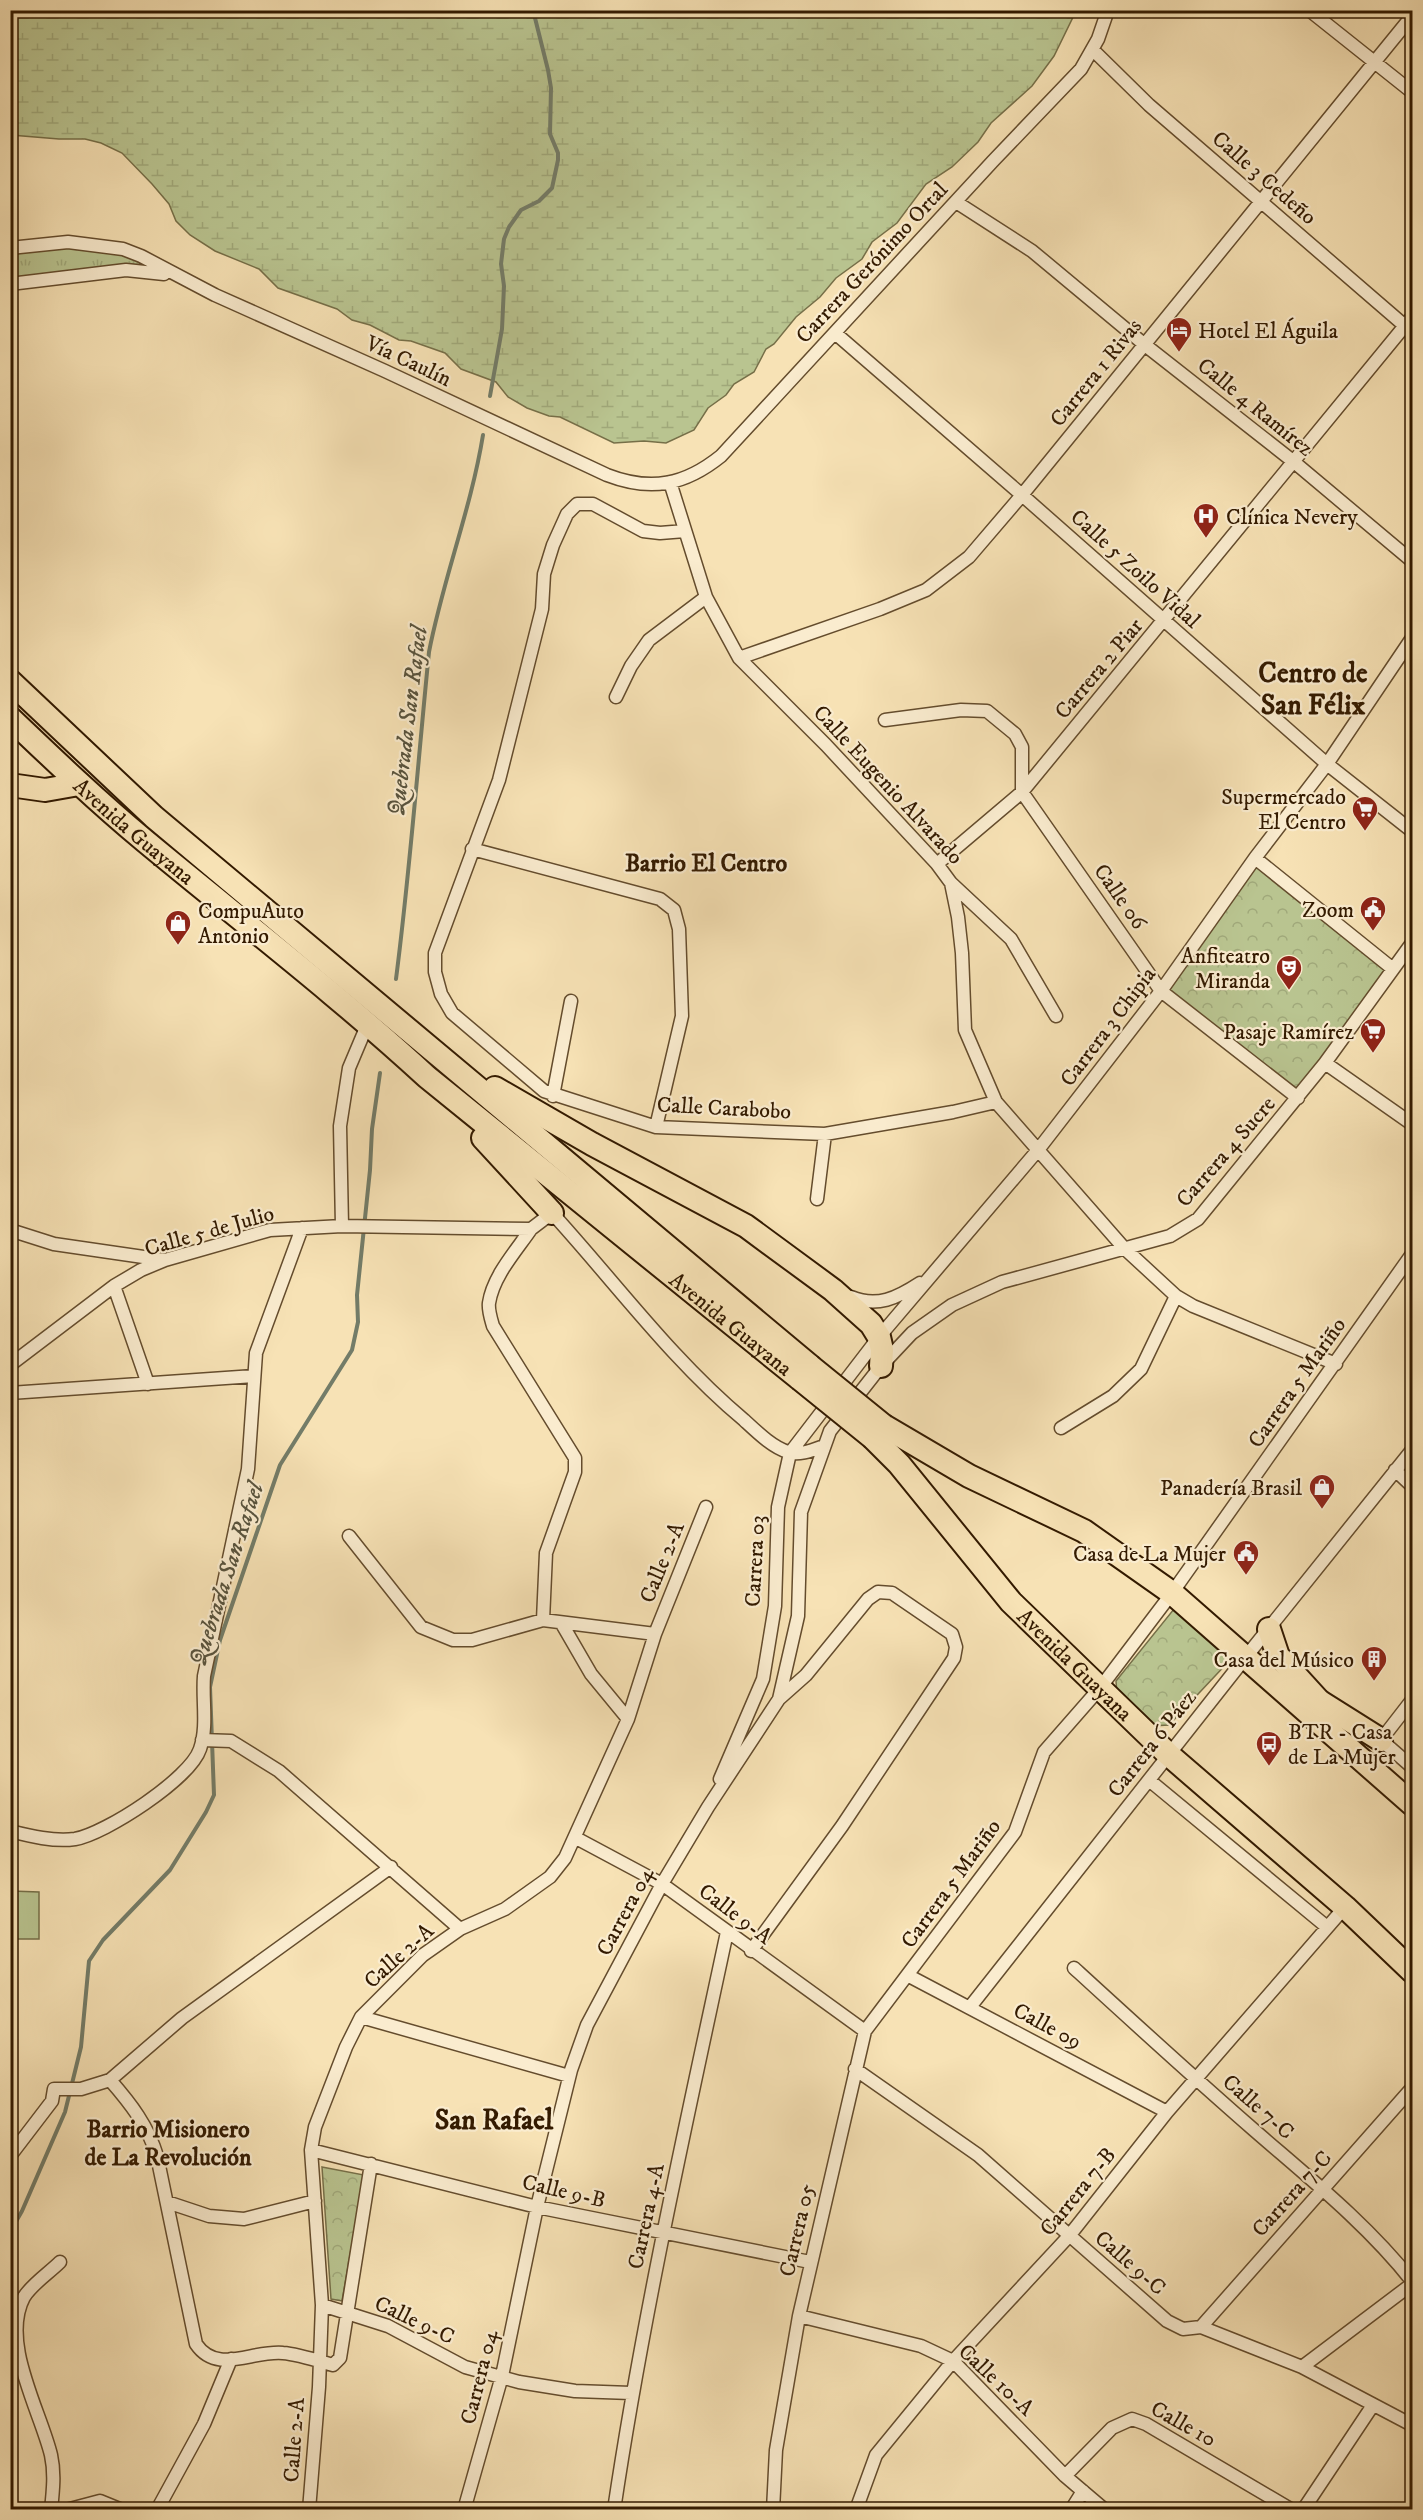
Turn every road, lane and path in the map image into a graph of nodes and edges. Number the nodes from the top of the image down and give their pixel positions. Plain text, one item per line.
1 (1108, 10) edge
2 (1309, 10) edge
3 (1413, 16) edge
4 (1093, 50) junction
5 (1375, 62) junction
6 (1413, 92) edge
7 (1261, 201) junction
8 (956, 202) junction
9 (10, 248) edge
10 (177, 276) junction
11 (10, 284) edge
12 (1410, 325) edge
13 (835, 333) junction
14 (1145, 345) junction
15 (1293, 462) junction
16 (624, 482) joint
17 (670, 482) junction
18 (1022, 495) junction
19 (685, 531) junction
20 (1413, 561) edge
21 (706, 597) junction
22 (1164, 621) junction
23 (1413, 638) edge
24 (739, 658) junction
25 (10, 681) edge
26 (616, 697) dead end
27 (10, 718) edge
28 (885, 720) dead end
29 (1326, 764) junction
30 (79, 784) junction
31 (10, 785) edge
32 (1022, 792) junction
33 (1413, 831) edge
34 (472, 849) junction
35 (1255, 858) junction
36 (937, 864) junction
37 (951, 883) junction
38 (1413, 943) edge
39 (1393, 969) junction
40 (1161, 992) junction
41 (571, 1001) dead end
42 (1056, 1016) dead end
43 (368, 1023) junction
44 (441, 1057) junction
45 (1325, 1063) junction
46 (427, 1077) junction
47 (553, 1096) junction
48 (1298, 1098) junction
49 (996, 1102) junction
50 (1413, 1124) edge
51 (656, 1127) junction
52 (825, 1134) junction
53 (1038, 1150) junction
54 (817, 1199) dead end
55 (552, 1213) junction
56 (348, 1226) junction
57 (302, 1228) junction
58 (531, 1229) junction
59 (10, 1230) edge
60 (1124, 1248) junction
61 (1413, 1254) edge
62 (165, 1260) junction
63 (936, 1272) junction
64 (114, 1286) junction
65 (833, 1290) junction
66 (1176, 1296) junction
67 (879, 1337) junction
68 (1336, 1364) junction
69 (10, 1365) edge
70 (882, 1366) junction
71 (805, 1373) junction
72 (255, 1376) junction
73 (148, 1384) junction
74 (10, 1393) edge
75 (1061, 1428) dead end
76 (878, 1432) junction
77 (824, 1446) junction
78 (1413, 1450) edge
79 (790, 1453) junction
80 (1395, 1470) junction
81 (1413, 1486) edge
82 (706, 1507) dead end
83 (349, 1536) dead end
84 (1172, 1593) junction
85 (543, 1620) junction
86 (562, 1624) junction
87 (1269, 1629) junction
88 (655, 1634) junction
89 (1245, 1658) junction
90 (1277, 1684) junction
91 (1100, 1688) junction
92 (779, 1699) junction
93 (1413, 1700) edge
94 (1319, 1701) junction
95 (628, 1719) junction
96 (206, 1739) junction
97 (1382, 1740) junction
98 (1341, 1741) junction
99 (1168, 1755) junction
100 (1413, 1767) edge
101 (1149, 1780) junction
102 (1413, 1804) edge
103 (708, 1806) junction
104 (10, 1831) edge
105 (576, 1838) junction
106 (391, 1867) junction
107 (662, 1884) junction
108 (1345, 1907) junction
109 (1327, 1928) junction
110 (460, 1929) junction
111 (727, 1932) junction
112 (751, 1951) junction
113 (1074, 1968) dead end
114 (1413, 1971) edge
115 (909, 1976) junction
116 (970, 2007) junction
117 (361, 2017) junction
118 (865, 2031) junction
119 (855, 2070) junction
120 (569, 2076) junction
121 (1196, 2079) junction
122 (110, 2080) junction
123 (1413, 2088) edge
124 (1167, 2112) junction
125 (311, 2150) junction
126 (10, 2156) edge
127 (371, 2164) junction
128 (1322, 2189) junction
129 (315, 2201) junction
130 (167, 2202) junction
131 (537, 2207) junction
132 (662, 2233) junction
133 (1069, 2236) junction
134 (60, 2262) dead end
135 (810, 2262) junction
136 (1413, 2282) edge
137 (322, 2306) junction
138 (349, 2312) junction
139 (799, 2316) junction
140 (1201, 2327) junction
141 (231, 2359) junction
142 (319, 2361) junction
143 (952, 2361) junction
144 (1302, 2367) junction
145 (502, 2376) junction
146 (631, 2393) junction
147 (1373, 2405) junction
148 (1413, 2425) edge
149 (1065, 2476) junction
150 (1083, 2491) junction
151 (51, 2510) edge
152 (66, 2510) edge
153 (122, 2510) edge
154 (157, 2510) edge
155 (309, 2510) edge
156 (464, 2510) edge
157 (614, 2510) edge
158 (773, 2510) edge
159 (856, 2510) edge
160 (1071, 2510) edge
161 (1105, 2510) edge
162 (1292, 2510) edge
163 (1303, 2510) edge

1 - 4 street, Carrera Gerónimo Ortal
2 - 5 street
3 - 5 street, Carrera 1 Rivas
4 - 7 street, Calle 3 Cedeño
4 - 8 street, Carrera Gerónimo Ortal
5 - 6 street
5 - 7 street, Carrera 1 Rivas
7 - 12 street, Calle 3 Cedeño
7 - 14 street, Carrera 1 Rivas
8 - 13 street, Carrera Gerónimo Ortal
8 - 14 street, Calle 4 Ramírez
9 - 10 street, Vía Caulín
10 - 11 street, Vía Caulín
10 - 16 street, Vía Caulín
12 - 15 street, Carrera 2 Piar
13 - 17 street, Carrera Gerónimo Ortal
13 - 18 street, Calle 5 Zoilo Vidal
14 - 15 street, Calle 4 Ramírez
14 - 18 street, Carrera 1 Rivas
15 - 20 street, Calle 4 Ramírez
15 - 22 street, Carrera 2 Piar
16 - 17 street, Carrera Gerónimo Ortal
17 - 19 street, Calle Eugenio Alvarado
18 - 22 street, Calle 5 Zoilo Vidal
18 - 24 street, Carrera 1 Rivas
19 - 21 street, Calle Eugenio Alvarado
19 - 34 street
21 - 24 street, Calle Eugenio Alvarado
21 - 26 street
22 - 29 street, Calle 5 Zoilo Vidal
22 - 32 street, Carrera 2 Piar
23 - 29 street, Carrera 3 Chipia
24 - 36 street, Calle Eugenio Alvarado
25 - 44 highway, Avenida Guayana
27 - 30 highway, Avenida Guayana
28 - 32 street
29 - 33 street, Calle 5 Zoilo Vidal
29 - 35 street, Carrera 3 Chipia
30 - 31 highway
30 - 43 highway, Avenida Guayana
32 - 36 street, Carrera 2 Piar
32 - 40 street, Calle 06
34 - 47 street, Calle Carabobo
34 - 51 street
35 - 39 street
35 - 40 street, Carrera 3 Chipia
36 - 37 street, Calle Eugenio Alvarado
37 - 42 street
37 - 49 street, Calle Eugenio Alvarado
38 - 39 street, Carrera 4 Sucre
39 - 45 street, Carrera 4 Sucre
40 - 48 street, Calle 06
40 - 53 street, Carrera 3 Chipia
41 - 47 street
43 - 46 highway, Avenida Guayana
43 - 56 street
44 - 65 highway
44 - 71 highway, Avenida Guayana
45 - 48 street, Carrera 4 Sucre
45 - 50 street
46 - 55 highway
46 - 71 highway, Avenida Guayana
47 - 51 street, Calle Carabobo
48 - 60 street, Carrera 4 Sucre
49 - 52 street, Calle Carabobo
49 - 53 street, Calle Eugenio Alvarado
51 - 52 street, Calle Carabobo
52 - 54 street
53 - 60 street, Calle Eugenio Alvarado
53 - 63 street, Carrera 3 Chipia
55 - 58 street
55 - 79 street
56 - 57 street, Calle 5 de Julio
56 - 58 street, Calle 5 de Julio
57 - 62 street, Calle 5 de Julio
57 - 72 street
58 - 85 street
59 - 62 street
60 - 66 street, Calle Eugenio Alvarado
60 - 70 street, Carrera 4 Sucre
61 - 68 street, Carrera 5 Mariño
62 - 64 street, Calle 5 de Julio
63 - 65 street
63 - 67 street, Carrera 3 Chipia
64 - 69 street, Calle 5 de Julio
64 - 73 street
65 - 67 highway
66 - 68 street, Calle Eugenio Alvarado
66 - 75 street
67 - 70 highway
67 - 79 street, Carrera 03
68 - 84 street, Carrera 5 Mariño
70 - 77 street, Carrera 04
71 - 76 highway, Avenida Guayana, bridge
72 - 73 street
72 - 96 street
73 - 74 street
76 - 84 highway, Avenida Guayana
76 - 91 highway, Avenida Guayana
77 - 79 street
77 - 92 street, Carrera 04
78 - 80 street, Carrera 6 Páez
79 - 103 street, Carrera 03
80 - 81 street
80 - 87 street, Carrera 6 Páez
82 - 88 street, Calle 2-A
83 - 85 street
84 - 89 highway, Avenida Guayana
84 - 91 street, Carrera 5 Mariño
85 - 86 street
86 - 88 street
86 - 95 street
87 - 89 street, Carrera 6 Páez
87 - 94 highway
88 - 95 street, Calle 2-A
89 - 90 highway, Avenida Guayana
89 - 99 street, Carrera 6 Páez
90 - 94 highway
90 - 98 highway, Avenida Guayana
91 - 99 highway, Avenida Guayana
91 - 115 street, Carrera 5 Mariño
92 - 103 street, Carrera 04
92 - 112 street
93 - 97 street
94 - 97 highway
94 - 98 highway
95 - 105 street, Calle 2-A
96 - 104 street
96 - 106 street
97 - 100 street
98 - 102 highway, Avenida Guayana
99 - 101 street, Carrera 6 Páez
99 - 108 highway, Avenida Guayana
101 - 109 street
101 - 116 street, Carrera 6 Páez
103 - 107 street, Carrera 04
105 - 107 street, Calle 9-A
105 - 110 street, Calle 2-A
106 - 110 street
106 - 122 street
107 - 111 street, Calle 9-A
107 - 120 street, Carrera 04
108 - 109 street, Carrera 7-B
108 - 114 highway, Avenida Guayana
109 - 121 street, Carrera 7-B
110 - 117 street, Calle 2-A
111 - 112 street, Calle 9-A
111 - 132 street, Carrera 4-A
112 - 118 street, Calle 9-A
113 - 121 street, Calle 7-C
115 - 116 street, Calle 09
115 - 118 street, Carrera 05
116 - 124 street, Calle 09
117 - 120 street
117 - 125 street, Calle 2-A
118 - 119 street, Carrera 05
119 - 133 street, Calle 9-C
119 - 135 street, Carrera 05
120 - 131 street, Carrera 04
121 - 124 street, Carrera 7-B
121 - 128 street, Calle 7-C
122 - 126 street
122 - 130 street
123 - 128 street, Carrera 7-C
124 - 133 street, Carrera 7-B
125 - 127 street, Calle 9-B
125 - 129 street, Calle 2-A
127 - 131 street, Calle 9-B
127 - 138 street
128 - 136 street, Calle 7-C
128 - 140 street, Carrera 7-C
129 - 130 street
129 - 137 street, Calle 2-A
130 - 141 street
131 - 132 street, Calle 9-B
131 - 145 street, Carrera 04
132 - 135 street, Calle 9-B
132 - 146 street, Carrera 4-A
133 - 140 street, Calle 9-C
133 - 143 street, Carrera 7-B
134 - 151 street
135 - 139 street, Carrera 05
136 - 144 street
137 - 138 street, Calle 9-C
137 - 142 street, Calle 2-A
138 - 142 street
138 - 145 street, Calle 9-C
139 - 143 street, Calle 10-A
139 - 158 street, Carrera 05
140 - 144 street, Calle 9-C
141 - 142 street
141 - 154 street
142 - 155 street, Calle 2-A
143 - 149 street, Calle 10-A
143 - 159 street, Carrera 7-B
144 - 147 street, Calle 9-C
145 - 146 street, Calle 9-C
145 - 156 street, Carrera 04
146 - 157 street, Carrera 4-A
147 - 148 street, Calle 9-C
147 - 163 street
149 - 150 street, Calle 10-A
149 - 162 street, Calle 10
150 - 160 street
150 - 161 street, Calle 10-A
152 - 153 street

